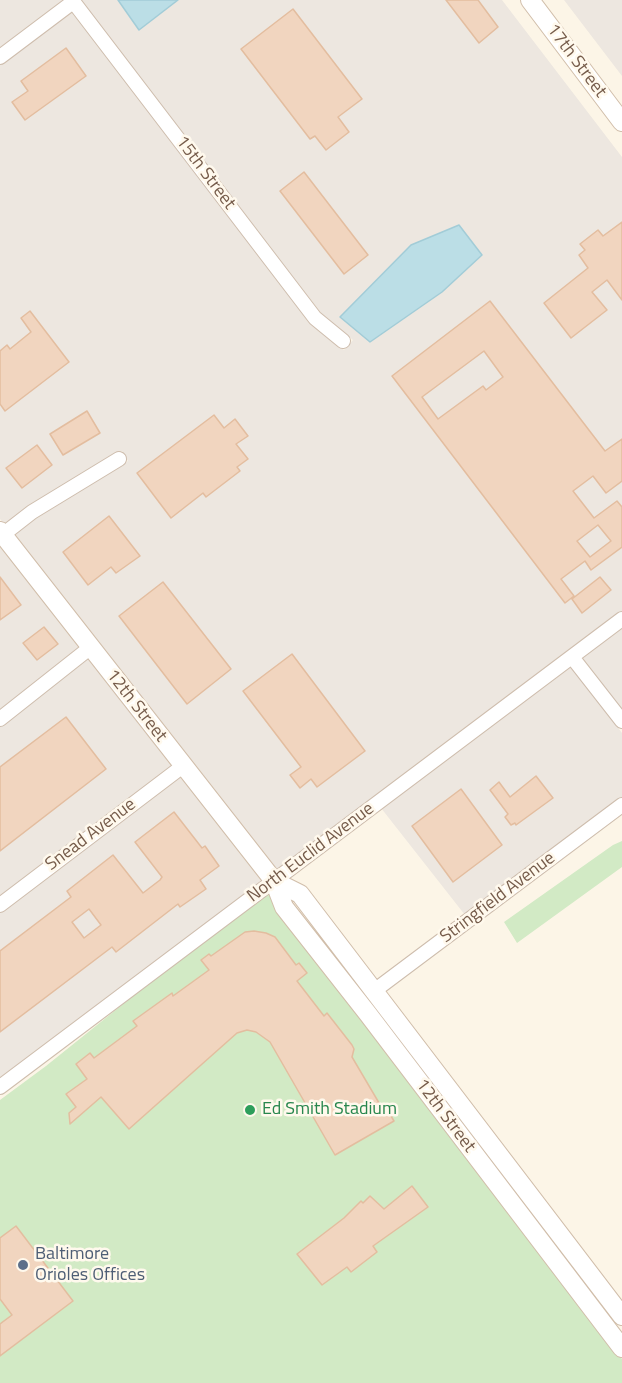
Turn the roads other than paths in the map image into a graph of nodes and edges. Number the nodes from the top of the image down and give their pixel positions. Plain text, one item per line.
1 (530, 0) edge
2 (72, 1) edge
3 (0, 57) edge
4 (622, 122) edge
5 (344, 341) dead end
6 (119, 459) dead end
7 (1, 534) edge
8 (622, 619) edge
9 (91, 647) junction
10 (572, 657) junction
11 (0, 718) edge
12 (622, 721) edge
13 (183, 766) junction
14 (622, 805) edge
15 (274, 881) junction
16 (0, 904) edge
17 (374, 990) junction
18 (0, 1087) edge
19 (622, 1316) edge
20 (622, 1348) edge

1 - 4 street, 17th Street
2 - 3 street
2 - 5 street, 15th Street
6 - 7 street
7 - 9 street, 12th Street
8 - 10 street, North Euclid Avenue
9 - 11 street
9 - 13 street, 12th Street
10 - 12 street
10 - 15 street, North Euclid Avenue
13 - 15 street, 12th Street
13 - 16 street, Snead Avenue
14 - 17 street, Stringfield Avenue
15 - 17 street, 12th Street
15 - 18 street, North Euclid Avenue
15 - 20 street, 12th Street
17 - 19 street, 12th Street

